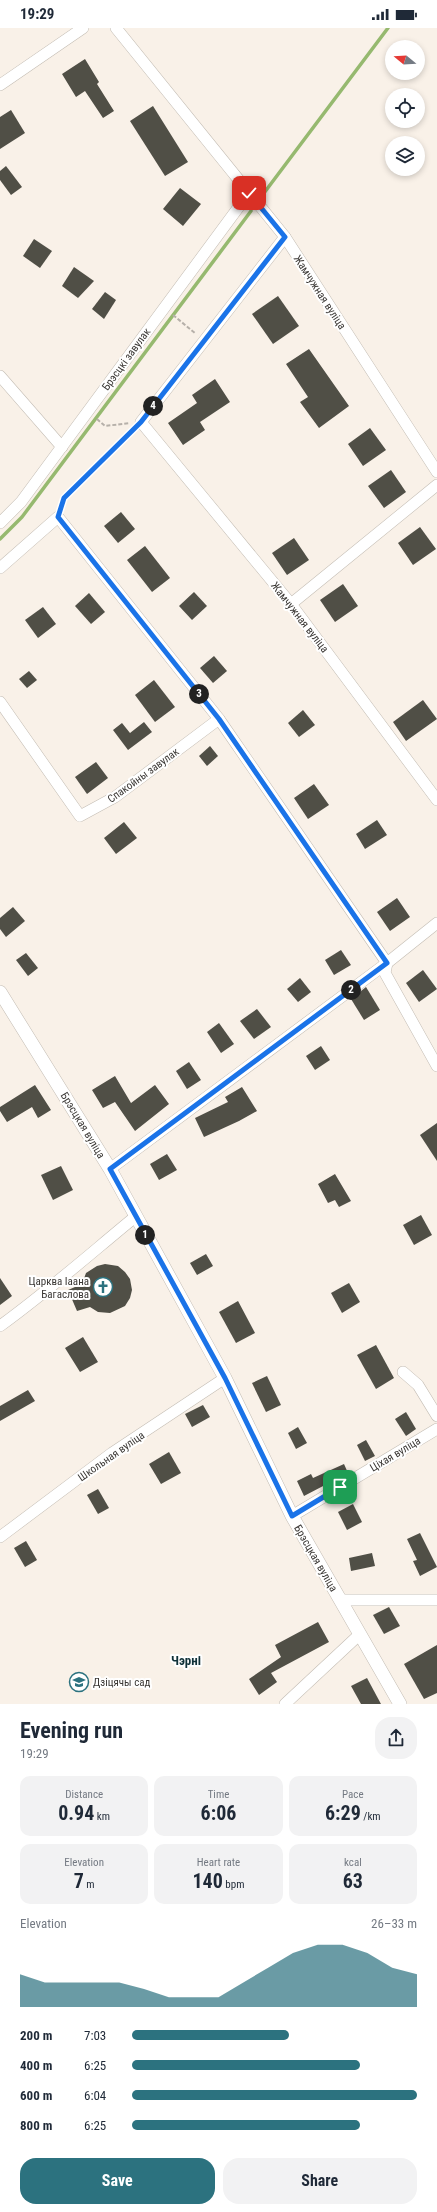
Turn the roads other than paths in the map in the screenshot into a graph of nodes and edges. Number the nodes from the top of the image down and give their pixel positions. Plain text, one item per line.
1 (83, 28) edge
2 (116, 28) edge
3 (0, 84) edge
4 (249, 193) junction
5 (285, 237) junction
6 (0, 376) edge
7 (62, 447) junction
8 (437, 472) edge
9 (437, 485) edge
10 (0, 523) edge
11 (0, 568) edge
12 (291, 604) junction
13 (0, 702) edge
14 (219, 719) junction
15 (437, 800) edge
16 (437, 923) edge
17 (387, 963) junction
18 (0, 992) edge
19 (437, 1066) edge
20 (110, 1169) junction
21 (135, 1217) junction
22 (0, 1326) edge
23 (403, 1372) dead end
24 (225, 1378) junction
25 (437, 1416) edge
26 (437, 1429) edge
27 (292, 1516) junction
28 (0, 1537) edge
29 (340, 1600) junction
30 (437, 1600) edge
31 (360, 1634) junction
32 (285, 1704) edge
33 (400, 1704) edge

1 - 3 street
2 - 4 street, Жамчужная вуліца
4 - 5 street, Жамчужная вуліца
4 - 7 street, Брэсцкі завулак
5 - 8 street, Жамчужная вуліца
5 - 12 street, Жамчужная вуліца
6 - 7 street
7 - 10 street, Брэсцкі завулак
9 - 12 street
11 - 14 street
12 - 15 street, Жамчужная вуліца
13 - 14 street, Спакойны завулак
14 - 17 street
16 - 17 street
17 - 19 street
17 - 20 street
18 - 20 street, Брэсцкая вуліца
20 - 21 street, Брэсцкая вуліца
21 - 22 street
21 - 24 street, Брэсцкая вуліца
23 - 25 street
24 - 27 street, Брэсцкая вуліца
24 - 28 street, Школьная вуліца
26 - 27 street, Ціхая вуліца
27 - 29 street, Брэсцкая вуліца
29 - 30 street
29 - 31 street, Брэсцкая вуліца
31 - 32 street
31 - 33 street, Брэсцкая вуліца

